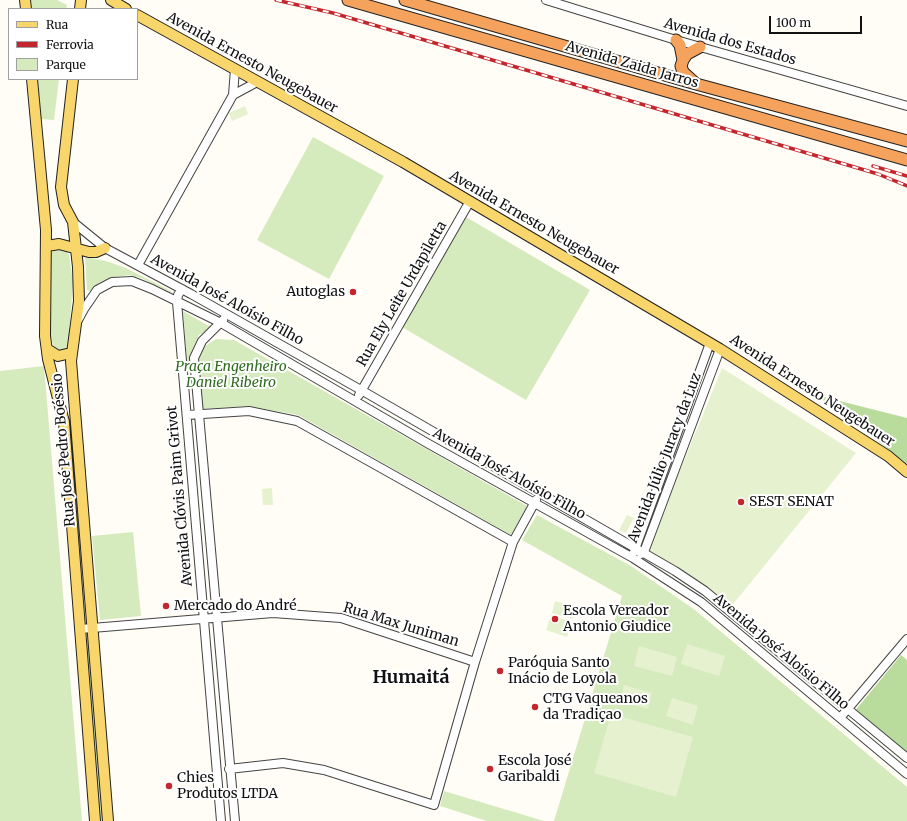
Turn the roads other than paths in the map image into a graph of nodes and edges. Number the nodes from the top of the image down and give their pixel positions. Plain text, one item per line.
1 (110, 0) edge
2 (348, 0) edge
3 (405, 0) edge
4 (546, 0) edge
5 (124, 8) edge
6 (138, 16) edge
7 (676, 40) junction
8 (700, 47) junction
9 (682, 60) junction
10 (235, 69) junction
11 (32, 80) edge
12 (73, 80) edge
13 (257, 82) junction
14 (696, 84) junction
15 (233, 94) junction
16 (907, 106) edge
17 (907, 142) edge
18 (907, 160) edge
19 (470, 201) junction
20 (73, 222) junction
21 (46, 246) junction
22 (105, 248) junction
23 (76, 250) junction
24 (138, 265) junction
25 (182, 289) junction
26 (177, 302) junction
27 (227, 314) junction
28 (78, 322) junction
29 (221, 323) junction
30 (710, 342) junction
31 (47, 349) junction
32 (720, 349) junction
33 (71, 357) junction
34 (50, 369) junction
35 (361, 390) junction
36 (356, 400) junction
37 (199, 413) junction
38 (187, 414) junction
39 (907, 472) edge
40 (539, 494) junction
41 (534, 504) junction
42 (513, 542) junction
43 (635, 547) junction
44 (644, 552) junction
45 (633, 558) junction
46 (216, 617) junction
47 (204, 619) junction
48 (92, 628) junction
49 (80, 629) junction
50 (907, 639) edge
51 (475, 662) junction
52 (848, 709) junction
53 (840, 718) junction
54 (907, 758) edge
55 (229, 769) junction
56 (907, 774) edge
57 (95, 821) edge
58 (108, 821) edge
59 (221, 821) edge
60 (235, 821) edge

1 - 5 main road
2 - 18 highway, Avenida Zaida Jarros
3 - 14 highway, Avenida Zaida Jarros
4 - 7 street, Avenida dos Estados
6 - 10 main road, Avenida Ernesto Neugebauer
7 - 8 street, Avenida dos Estados
7 - 9 highway
8 - 9 highway
8 - 16 street, Avenida dos Estados
9 - 14 highway
10 - 13 main road, Avenida Ernesto Neugebauer
10 - 15 street
11 - 21 main road, Rua José Pedro Boéssio
12 - 20 main road, Rua José Pedro Boéssio
13 - 15 street
13 - 19 main road, Avenida Ernesto Neugebauer
14 - 17 highway, Avenida Zaida Jarros
15 - 24 street
19 - 30 main road, Avenida Ernesto Neugebauer
19 - 35 street, Rua Ely Leite Urdapiletta
20 - 22 street, Avenida José Aloísio Filho
20 - 23 main road, Rua José Pedro Boéssio
21 - 23 main road
21 - 31 main road, Rua José Pedro Boéssio
22 - 23 main road
22 - 24 street, Avenida José Aloísio Filho
23 - 28 main road, Rua José Pedro Boéssio
24 - 25 street, Avenida José Aloísio Filho
25 - 26 street, Avenida Clóvis Paim Grivot
25 - 27 street, Avenida José Aloísio Filho
26 - 28 street, Avenida José Aloísio Filho
26 - 29 street, Avenida José Aloísio Filho
26 - 38 street, Avenida Clóvis Paim Grivot
27 - 29 street, Avenida Clóvis Paim Grivot
27 - 35 street, Avenida José Aloísio Filho
28 - 33 main road, Rua José Pedro Boéssio
29 - 36 street, Avenida José Aloísio Filho
29 - 37 street, Avenida Clóvis Paim Grivot
30 - 32 main road, Avenida Ernesto Neugebauer
30 - 43 street, Avenida Júlio Juracy da Luz
31 - 33 main road
31 - 34 main road, Rua José Pedro Boéssio
32 - 39 main road, Avenida Ernesto Neugebauer
32 - 44 street, Avenida Júlio Juracy da Luz
33 - 34 main road
33 - 48 main road, Rua José Pedro Boéssio
34 - 49 main road, Rua José Pedro Boéssio
35 - 36 street, Rua Ely Leite Urdapiletta
35 - 40 street, Avenida José Aloísio Filho
36 - 41 street, Avenida José Aloísio Filho
37 - 38 street
37 - 42 street
37 - 46 street, Avenida Clóvis Paim Grivot
38 - 47 street, Avenida Clóvis Paim Grivot
40 - 41 street
40 - 43 street, Avenida José Aloísio Filho
41 - 42 street
41 - 45 street, Avenida José Aloísio Filho
42 - 51 street
43 - 44 street, Avenida José Aloísio Filho
43 - 45 street, Avenida Júlio Juracy da Luz
44 - 45 street, Avenida Júlio Juracy da Luz
44 - 52 street, Avenida José Aloísio Filho
45 - 53 street, Avenida José Aloísio Filho
46 - 47 street, Rua Max Juniman
46 - 51 street, Rua Max Juniman
46 - 55 street, Avenida Clóvis Paim Grivot
47 - 48 street, Rua Max Juniman
47 - 59 street, Avenida Clóvis Paim Grivot
48 - 49 street, Rua Max Juniman
48 - 58 main road, Rua José Pedro Boéssio
49 - 57 main road, Rua José Pedro Boéssio
50 - 52 street
51 - 55 street
52 - 53 street
52 - 54 street, Avenida José Aloísio Filho
53 - 56 street, Avenida José Aloísio Filho
55 - 60 street, Avenida Clóvis Paim Grivot

